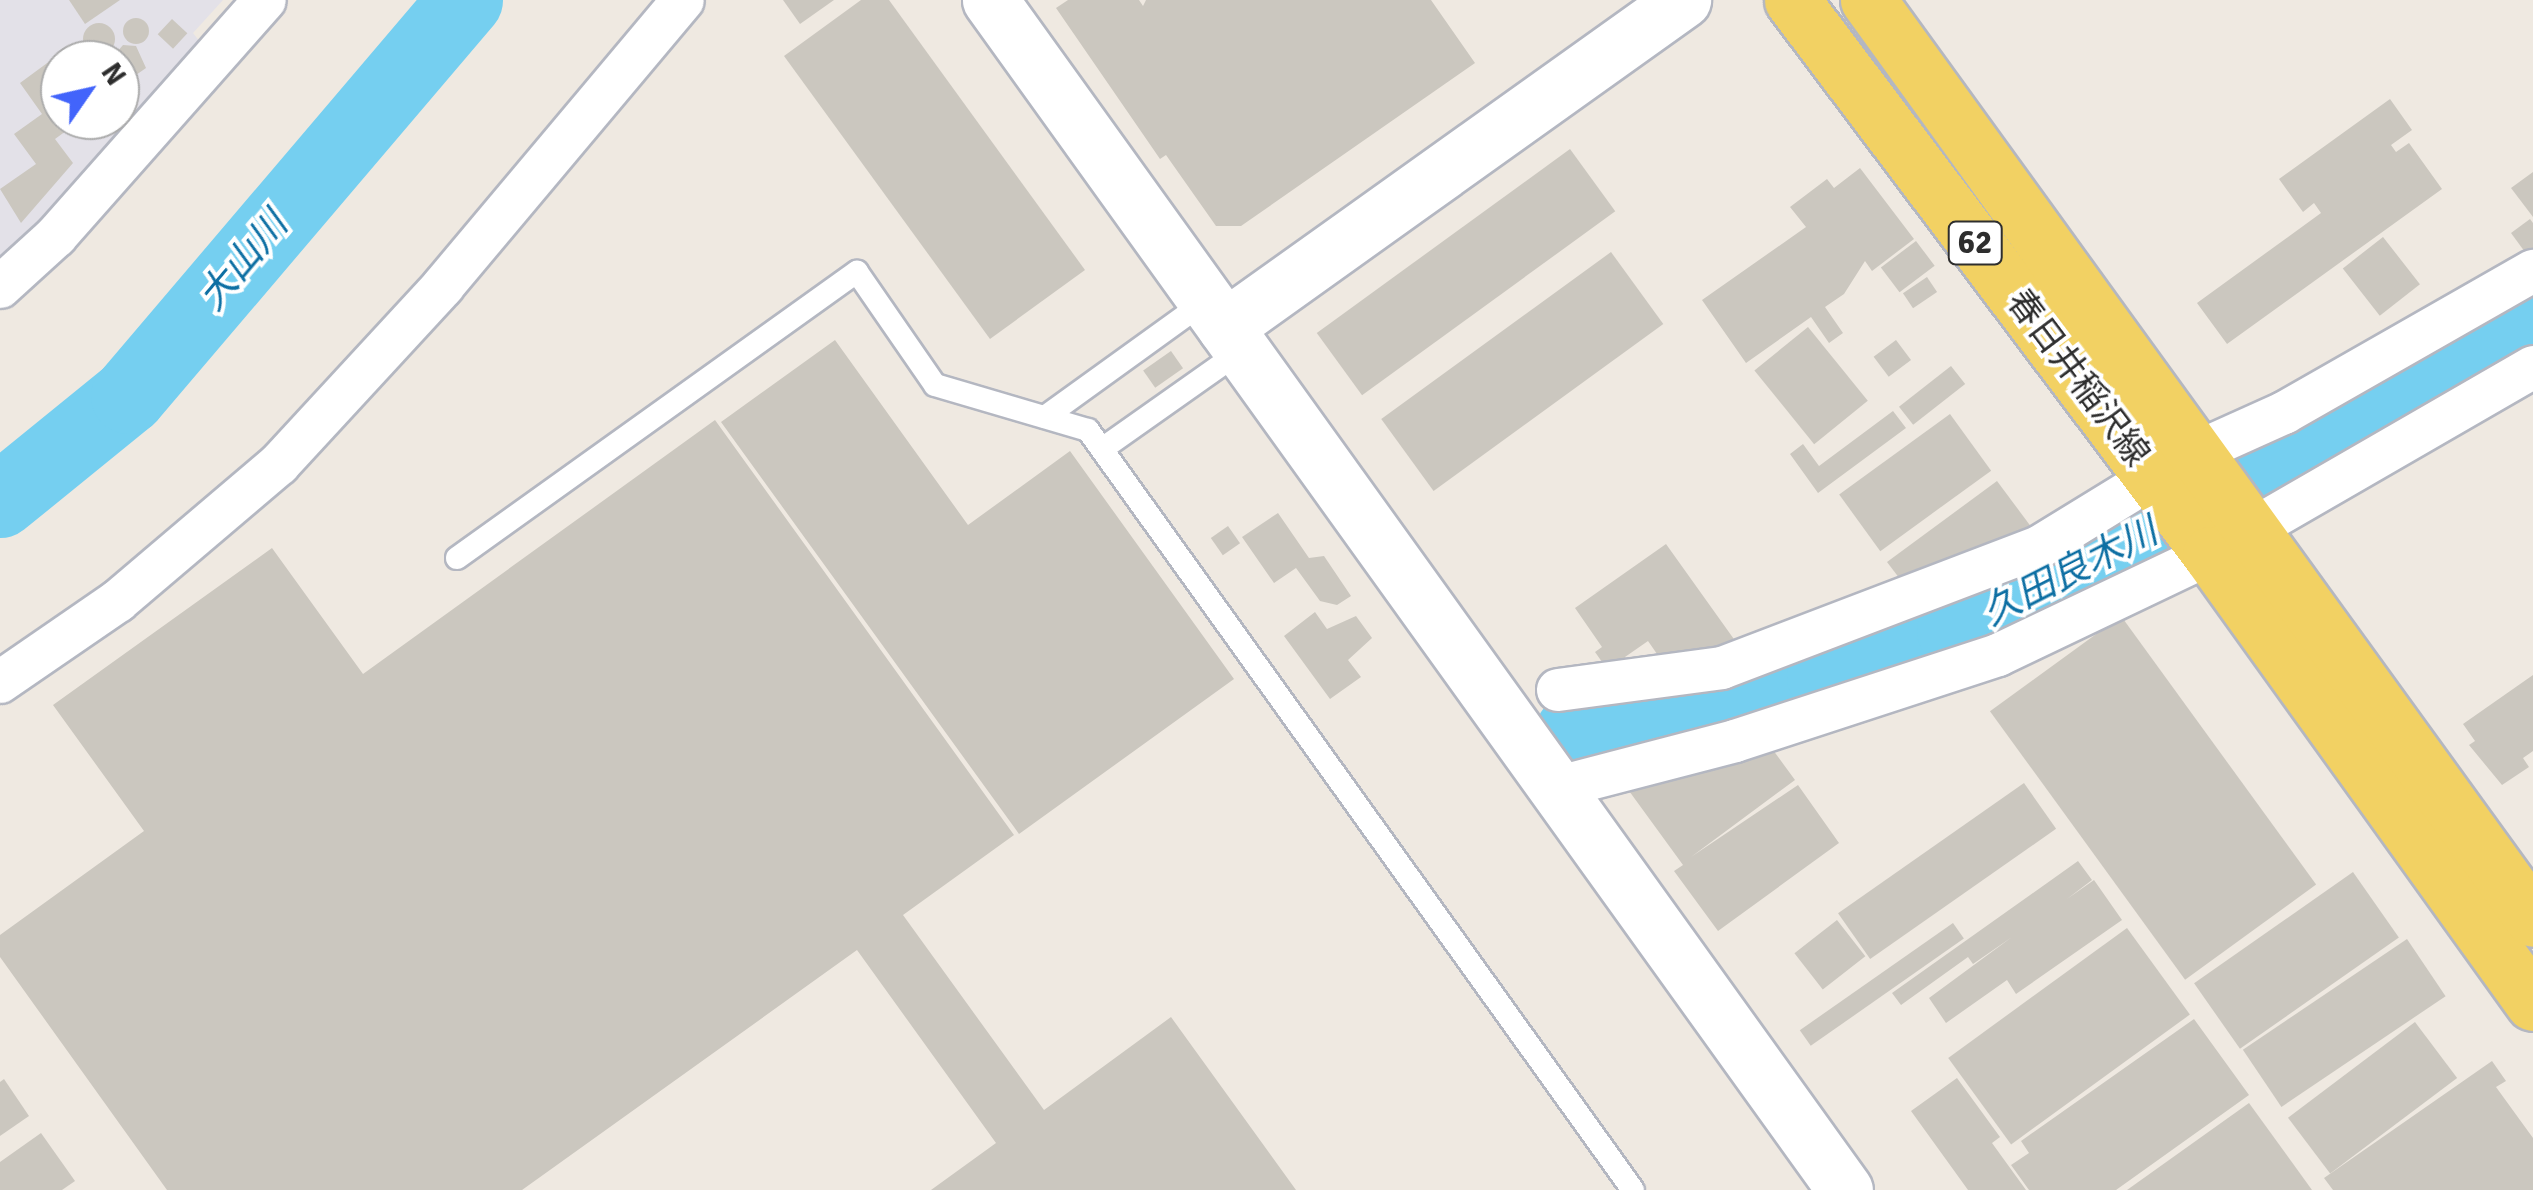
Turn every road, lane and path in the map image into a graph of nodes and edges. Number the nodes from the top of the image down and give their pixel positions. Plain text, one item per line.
1 (265, 0) edge
2 (684, 0) edge
3 (990, 0) edge
4 (1683, 0) edge
5 (1792, 0) edge
6 (1868, 0) edge
7 (2533, 271) edge
8 (0, 286) edge
9 (1224, 327) junction
10 (2533, 367) edge
11 (1045, 417) junction
12 (1102, 449) junction
13 (2177, 469) junction
14 (2227, 536) junction
15 (457, 558) dead end
16 (0, 682) edge
17 (1558, 690) dead end
18 (1555, 788) junction
19 (2533, 919) edge
20 (2533, 1003) edge
21 (1633, 1190) edge
22 (1846, 1190) edge

1 - 8 street
2 - 16 street
3 - 9 street
4 - 9 street
5 - 13 main road, 春日井稲沢線 / 62
6 - 13 main road, 春日井稲沢線 / 62
7 - 13 street
9 - 11 lane
9 - 12 lane
9 - 18 street
10 - 14 street
11 - 12 lane
11 - 15 lane
12 - 21 lane
13 - 14 main road, 春日井稲沢線 / 62
13 - 17 street
14 - 18 street
14 - 19 main road, 春日井稲沢線 / 62
14 - 20 main road, 春日井稲沢線 / 62
18 - 22 street

